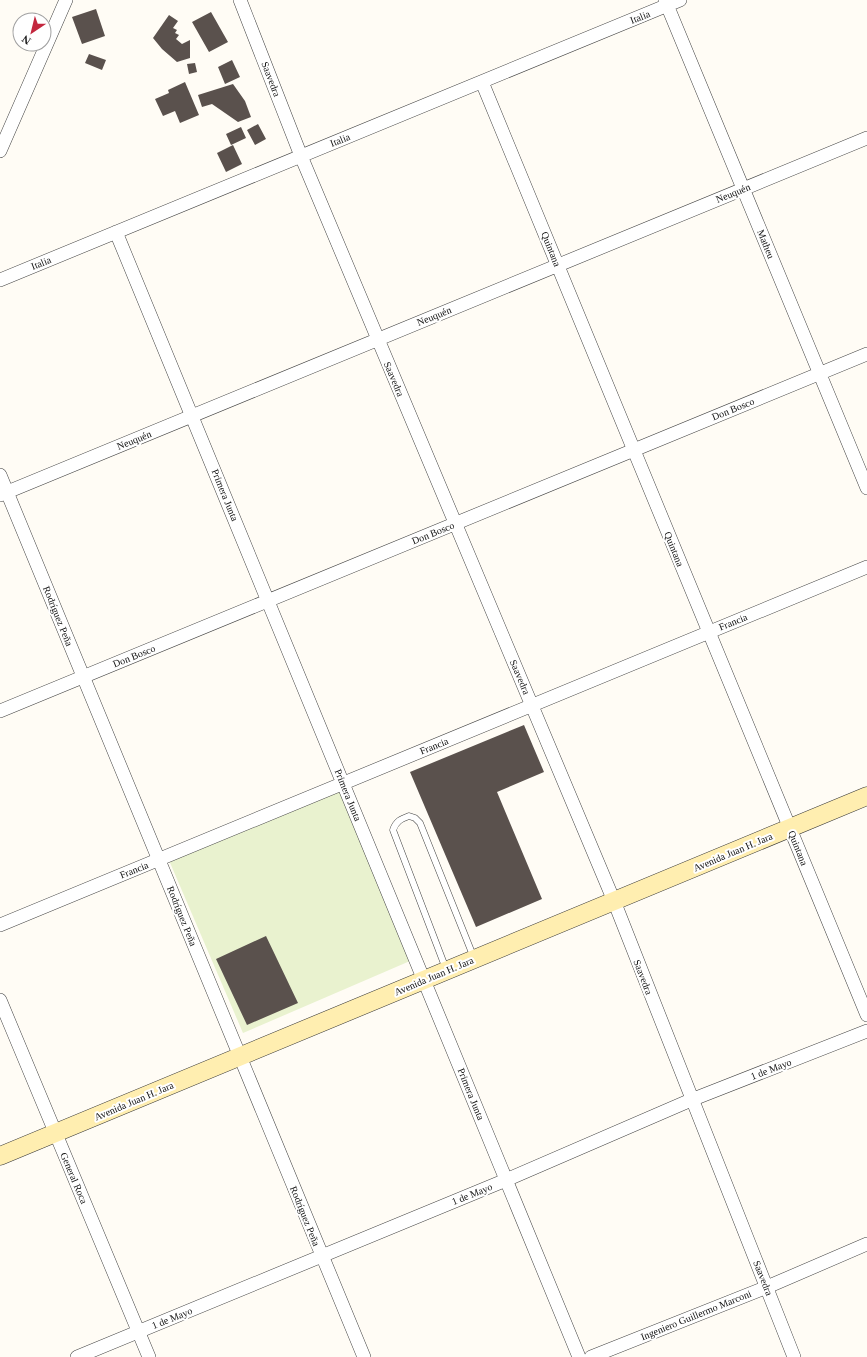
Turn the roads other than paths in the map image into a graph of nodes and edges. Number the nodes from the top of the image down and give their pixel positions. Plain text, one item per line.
1 (66, 0) edge
2 (240, 0) edge
3 (653, 0) edge
4 (680, 0) edge
5 (666, 3) edge
6 (482, 82) junction
7 (867, 138) edge
8 (0, 151) edge
9 (301, 156) junction
10 (743, 188) junction
11 (116, 232) junction
12 (557, 265) junction
13 (0, 280) edge
14 (378, 339) junction
15 (867, 354) edge
16 (820, 374) junction
17 (192, 416) junction
18 (634, 450) junction
19 (0, 475) edge
20 (867, 488) edge
21 (4, 493) edge
22 (455, 524) junction
23 (867, 567) edge
24 (268, 601) junction
25 (709, 632) junction
26 (83, 677) junction
27 (532, 706) junction
28 (0, 711) edge
29 (343, 783) junction
30 (867, 796) edge
31 (790, 828) junction
32 (159, 860) junction
33 (614, 901) junction
34 (0, 925) edge
35 (474, 959) junction
36 (447, 971) junction
37 (424, 980) junction
38 (0, 1000) edge
39 (867, 1016) edge
40 (867, 1031) edge
41 (240, 1057) junction
42 (691, 1100) junction
43 (56, 1133) junction
44 (0, 1156) edge
45 (506, 1180) junction
46 (867, 1244) edge
47 (322, 1256) junction
48 (767, 1287) junction
49 (138, 1332) junction
50 (77, 1357) edge
51 (149, 1357) edge
52 (364, 1357) edge
53 (579, 1357) edge
54 (591, 1357) edge
55 (794, 1357) edge

1 - 8 street
2 - 9 street, Saavedra
3 - 5 street
4 - 5 street, Italia
5 - 6 street, Italia
5 - 10 street, Matheu
6 - 9 street, Italia
6 - 12 street, Quintana
7 - 10 street, Neuquén
9 - 11 street, Italia
9 - 14 street, Saavedra
10 - 12 street, Neuquén
10 - 16 street, Matheu
11 - 13 street, Italia
11 - 17 street, Primera Junta
12 - 14 street, Neuquén
12 - 18 street, Quintana
14 - 17 street, Neuquén
14 - 22 street, Saavedra
15 - 16 street, Don Bosco
16 - 18 street, Don Bosco
16 - 20 street, Matheu
17 - 21 street, Neuquén
17 - 24 street, Primera Junta
18 - 22 street, Don Bosco
18 - 25 street, Quintana
19 - 21 street, Rodríguez Peña
21 - 26 street, Rodríguez Peña
22 - 24 street, Don Bosco
22 - 27 street, Saavedra
23 - 25 street, Francia
24 - 26 street, Don Bosco
24 - 29 street, Primera Junta
25 - 27 street, Francia
25 - 31 street, Quintana
26 - 28 street, Don Bosco
26 - 32 street, Rodríguez Peña
27 - 29 street, Francia
27 - 33 street, Saavedra
29 - 32 street, Francia
29 - 37 street, Primera Junta
30 - 31 main road, Avenida Juan H. Jara
31 - 33 main road, Avenida Juan H. Jara
31 - 39 street, Quintana
32 - 34 street, Francia
32 - 41 street, Rodríguez Peña
33 - 35 main road, Avenida Juan H. Jara
33 - 42 street, Saavedra
35 - 36 main road, Avenida Juan H. Jara
35 - 36 lane
36 - 37 main road, Avenida Juan H. Jara
37 - 41 main road, Avenida Juan H. Jara
37 - 45 street, Primera Junta
38 - 43 street, General Roca
40 - 42 street, 1 de Mayo
41 - 43 main road, Avenida Juan H. Jara
41 - 47 street, Rodríguez Peña
42 - 45 street, 1 de Mayo
42 - 48 street, Saavedra
43 - 44 main road, Avenida Juan H. Jara
43 - 49 street, General Roca
45 - 47 street, 1 de Mayo
45 - 53 street, Primera Junta
46 - 48 street, Ingeniero Guillermo Marconi
47 - 49 street, 1 de Mayo
47 - 52 street, Rodríguez Peña
48 - 54 street, Ingeniero Guillermo Marconi
48 - 55 street, Saavedra
49 - 50 street, 1 de Mayo
49 - 51 street, General Roca

